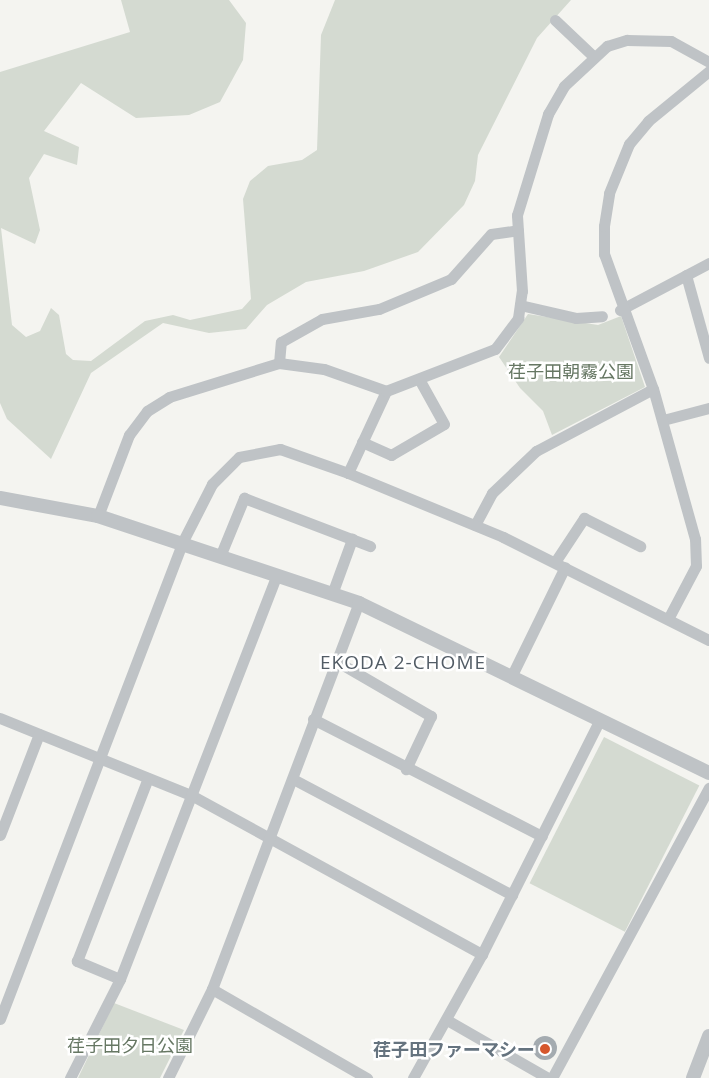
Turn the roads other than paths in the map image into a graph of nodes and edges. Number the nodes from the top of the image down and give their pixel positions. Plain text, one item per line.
1 (555, 20) dead end
2 (593, 56) junction
3 (709, 62) edge
4 (709, 71) edge
5 (518, 230) junction
6 (709, 263) edge
7 (686, 275) junction
8 (520, 305) junction
9 (622, 309) junction
10 (602, 316) dead end
11 (709, 358) edge
12 (279, 363) junction
13 (419, 379) junction
14 (654, 389) junction
15 (386, 391) junction
16 (709, 408) edge
17 (663, 420) junction
18 (362, 442) junction
19 (348, 473) junction
20 (0, 498) edge
21 (98, 516) junction
22 (475, 525) junction
23 (352, 539) junction
24 (183, 541) junction
25 (370, 546) dead end
26 (640, 546) dead end
27 (221, 554) junction
28 (560, 565) junction
29 (276, 574) junction
30 (332, 594) junction
31 (359, 603) junction
32 (668, 618) junction
33 (709, 640) edge
34 (336, 661) junction
35 (512, 675) junction
36 (0, 718) edge
37 (313, 719) junction
38 (600, 719) junction
39 (39, 734) junction
40 (101, 758) junction
41 (406, 769) junction
42 (709, 773) edge
43 (148, 778) junction
44 (293, 779) junction
45 (709, 788) edge
46 (191, 795) junction
47 (0, 835) edge
48 (542, 836) junction
49 (270, 840) junction
50 (512, 895) junction
51 (482, 954) junction
52 (120, 979) junction
53 (212, 988) junction
54 (0, 1019) edge
55 (447, 1020) junction
56 (709, 1036) edge
57 (418, 1076) edge
58 (70, 1078) edge
59 (168, 1078) edge
60 (366, 1078) edge
61 (548, 1078) edge
62 (552, 1078) edge
63 (694, 1078) edge

1 - 2 street
2 - 3 street
2 - 5 street
4 - 9 street
5 - 8 street
5 - 12 street
6 - 7 street
7 - 9 street
7 - 11 street
8 - 10 street
8 - 13 street
9 - 14 street
12 - 15 street
12 - 21 street
13 - 15 street
13 - 18 street
14 - 17 street
14 - 22 street
15 - 18 street
16 - 17 street
17 - 32 street
18 - 19 street
19 - 22 street
19 - 24 street
20 - 21 street
21 - 24 street
22 - 28 street
23 - 25 street
23 - 27 street
23 - 30 street
24 - 27 street
24 - 40 street
26 - 28 street
27 - 29 street
28 - 32 street
28 - 35 street
29 - 30 street
29 - 46 street
30 - 31 street
31 - 34 street
31 - 35 street
32 - 33 street
34 - 37 street
34 - 41 street
35 - 38 street
36 - 39 street
37 - 41 street
37 - 44 street
38 - 42 street
38 - 48 street
39 - 40 street
39 - 47 street
40 - 43 street
40 - 54 street
41 - 48 street
43 - 46 street
43 - 52 street
44 - 49 street
44 - 50 street
45 - 62 street
46 - 49 street
46 - 52 street
48 - 50 street
49 - 51 street
49 - 53 street
50 - 51 street
51 - 55 street
52 - 58 street
53 - 59 street
53 - 60 street
55 - 57 street
55 - 61 street
56 - 63 street

